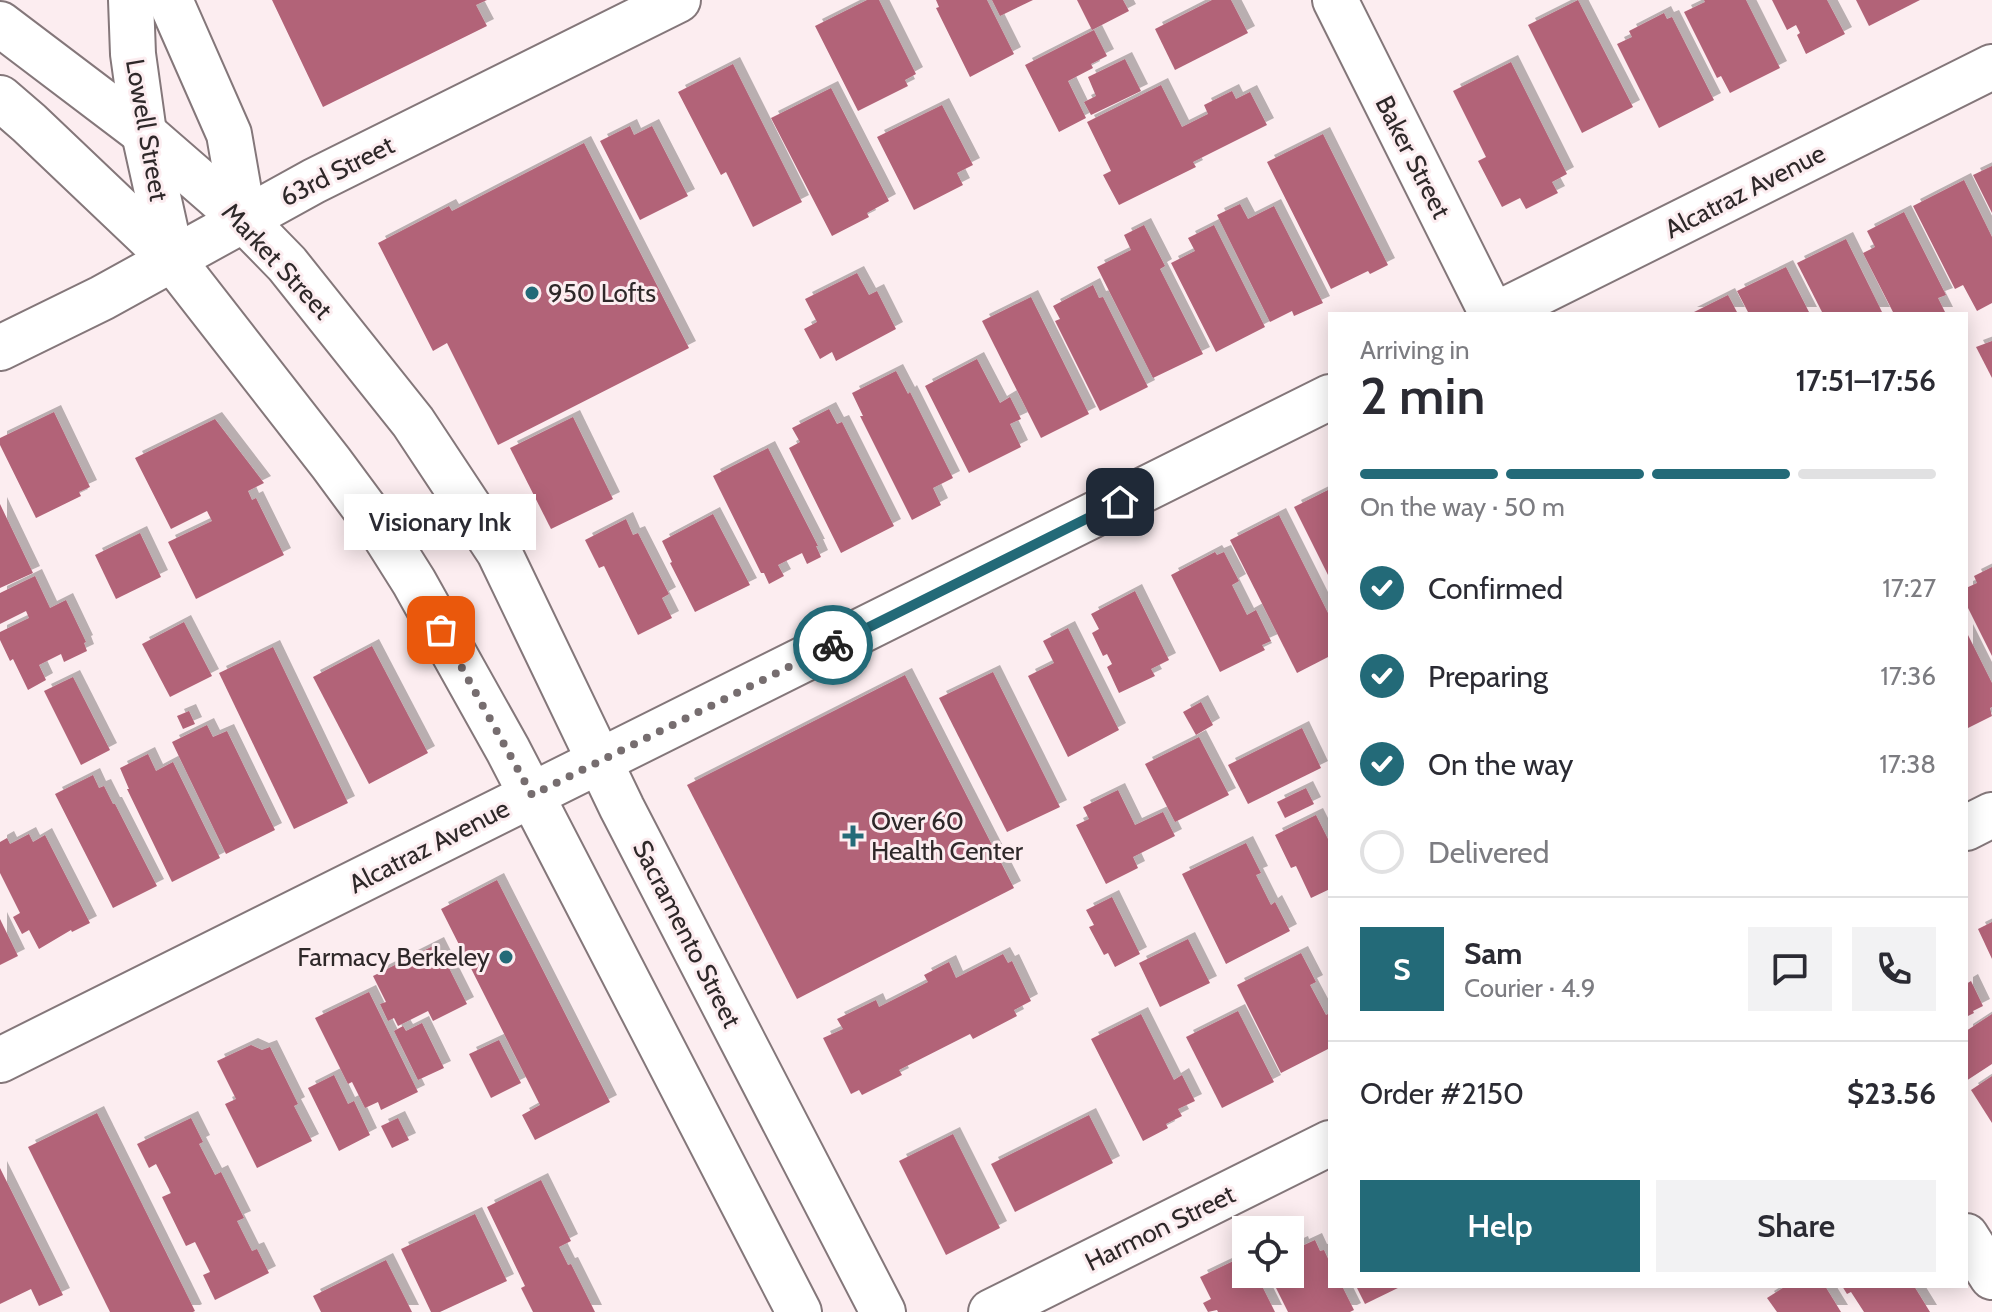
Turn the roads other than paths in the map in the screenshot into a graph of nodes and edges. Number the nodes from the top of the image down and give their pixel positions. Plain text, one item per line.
1 (131, 0) edge
2 (170, 0) edge
3 (678, 0) edge
4 (1335, 0) edge
5 (0, 24) edge
6 (1992, 67) edge
7 (0, 98) edge
8 (144, 133) junction
9 (244, 220) junction
10 (172, 259) junction
11 (1493, 312) edge
12 (1498, 312) edge
13 (0, 348) edge
14 (1328, 398) edge
15 (499, 552) joint
16 (599, 761) junction
17 (532, 795) junction
18 (1992, 815) edge
19 (1968, 827) edge
20 (0, 1060) edge
21 (1328, 1144) edge
22 (1968, 1239) edge
23 (1992, 1277) edge
24 (799, 1312) edge
25 (883, 1312) edge
26 (991, 1312) edge

1 - 8 street, Lowell Street
2 - 9 street
3 - 9 street, 63rd Street
4 - 11 street, Baker Street
5 - 8 street, Market Street
6 - 12 street, Alcatraz Avenue
7 - 10 street
8 - 9 street, Market Street
8 - 10 street, Lowell Street
9 - 10 street, 63rd Street
9 - 15 street, Market Street
10 - 13 street, 63rd Street
10 - 17 street
14 - 16 street, Alcatraz Avenue
15 - 16 street, Sacramento Street
16 - 17 street, Alcatraz Avenue
16 - 25 street, Sacramento Street
17 - 20 street, Alcatraz Avenue
17 - 24 street
18 - 19 street
21 - 26 street, Harmon Street
22 - 23 street

